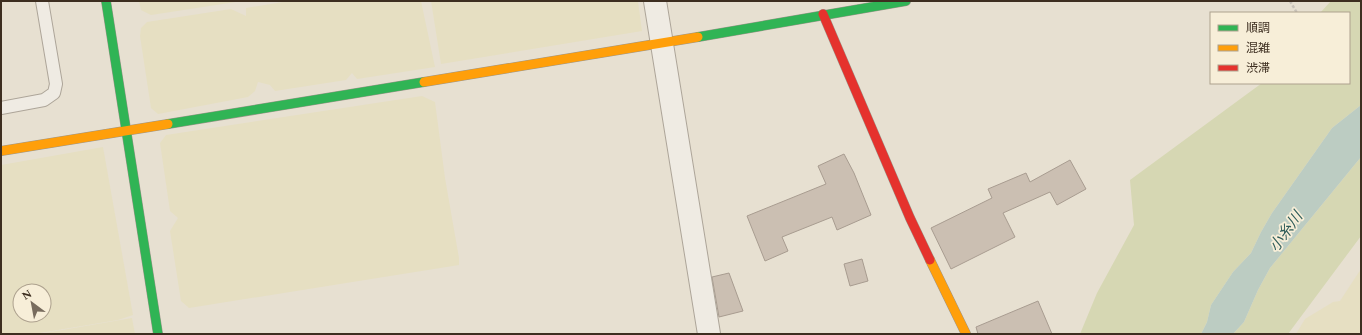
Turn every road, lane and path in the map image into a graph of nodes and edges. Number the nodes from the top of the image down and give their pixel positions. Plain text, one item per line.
1 (42, 1) edge
2 (106, 1) edge
3 (655, 1) edge
4 (906, 1) edge
5 (1290, 1) edge
6 (1296, 12) edge
7 (823, 14) junction
8 (662, 43) junction
9 (1, 108) edge
10 (126, 131) junction
11 (1, 151) edge
12 (158, 334) edge
13 (709, 334) edge
14 (966, 334) edge

1 - 9 lane
2 - 10 street
3 - 8 street
4 - 7 street
5 - 6 path
7 - 8 street
7 - 14 street
8 - 10 street
8 - 13 street
10 - 11 street
10 - 12 street

